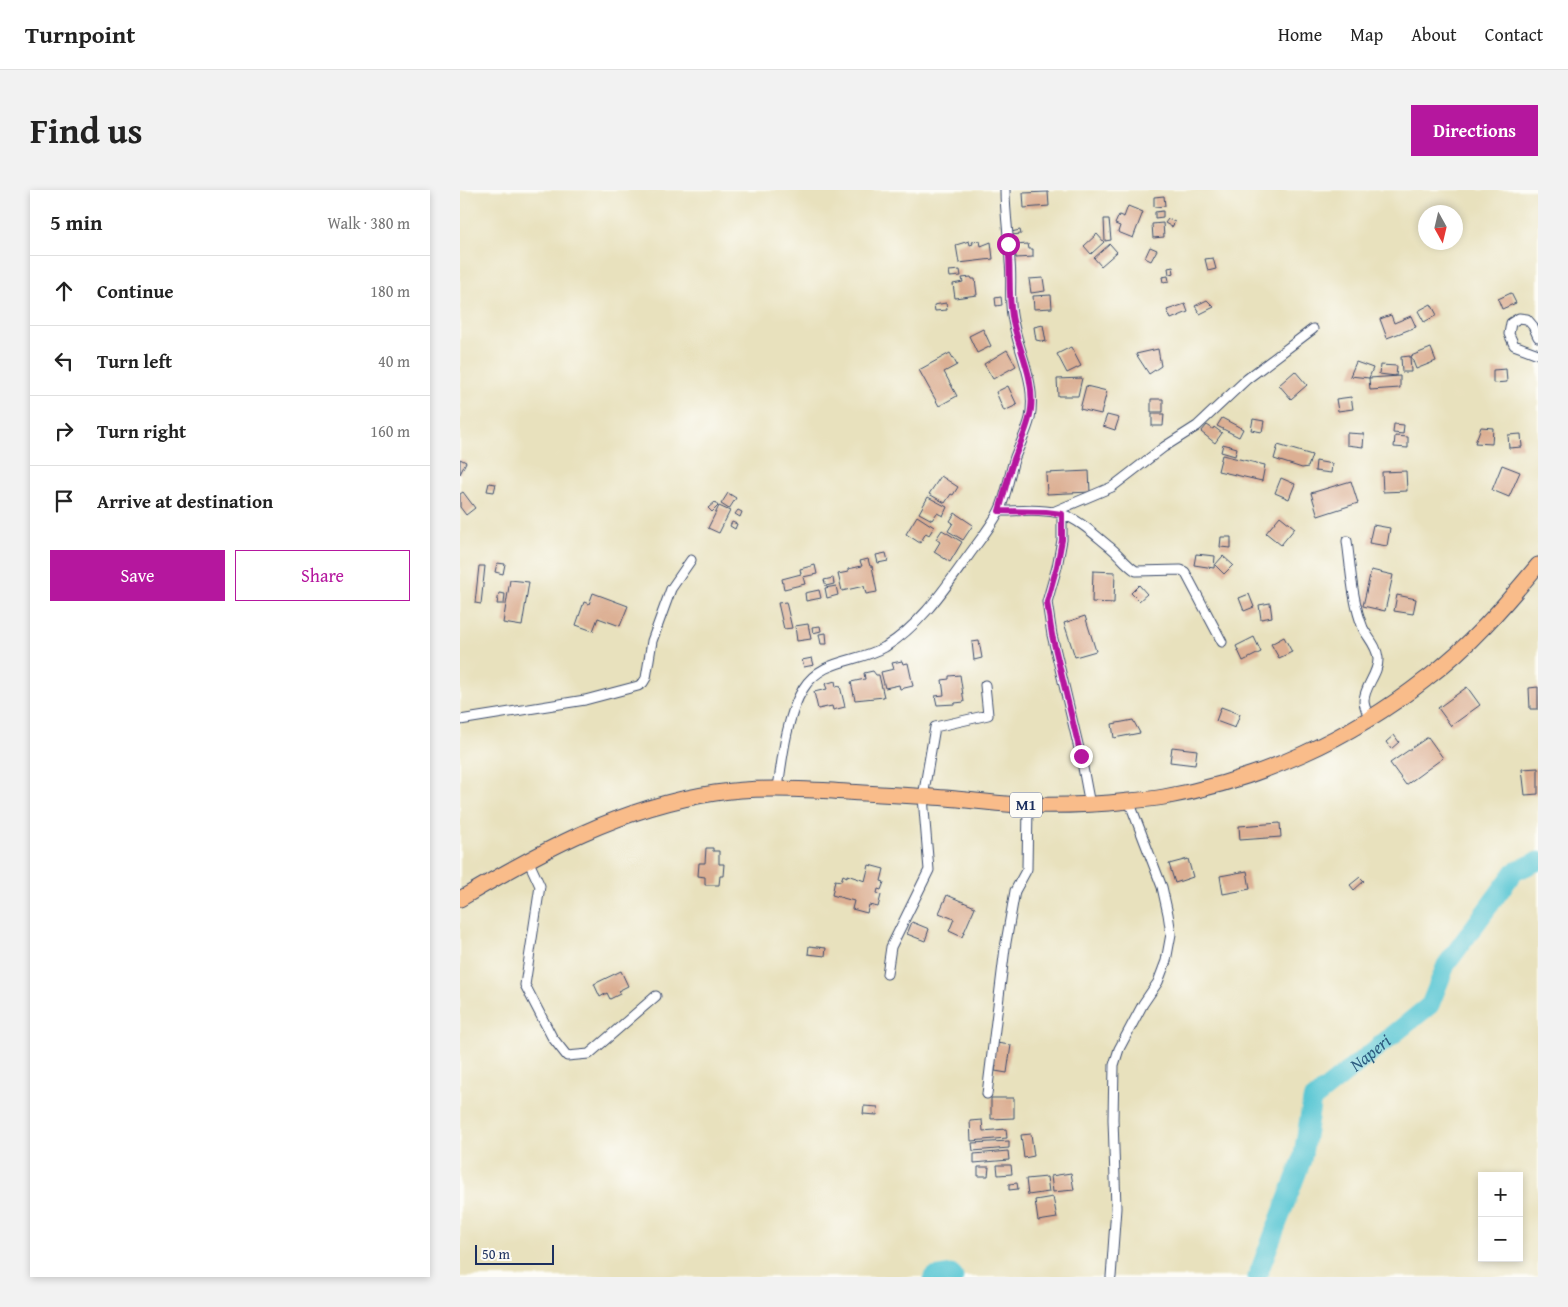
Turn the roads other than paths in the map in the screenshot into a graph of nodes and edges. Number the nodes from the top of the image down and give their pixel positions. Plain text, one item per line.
1 (1005, 190) edge
2 (1312, 330) dead end
3 (1538, 337) edge
4 (1538, 354) edge
5 (999, 511) junction
6 (1057, 513) junction
7 (1347, 541) dead end
8 (691, 560) dead end
9 (1538, 565) edge
10 (1222, 642) dead end
11 (984, 685) dead end
12 (460, 720) edge
13 (1370, 720) junction
14 (778, 788) junction
15 (923, 797) junction
16 (1129, 801) junction
17 (1028, 805) junction
18 (1090, 805) junction
19 (528, 860) junction
20 (460, 899) edge
21 (887, 974) dead end
22 (656, 996) dead end
23 (987, 1094) dead end
24 (1111, 1277) edge

1 - 5 street
2 - 6 street
3 - 4 street
5 - 6 street
5 - 14 street
6 - 10 street
6 - 18 street
7 - 13 street
8 - 12 street
9 - 13 highway, M1
11 - 15 street
13 - 16 highway, M1
14 - 15 highway, M1
14 - 19 highway, M1
15 - 17 highway, M1
15 - 21 street
16 - 18 highway, M1
16 - 24 street
17 - 18 highway, M1
17 - 23 street
19 - 20 highway, M1
19 - 22 street

